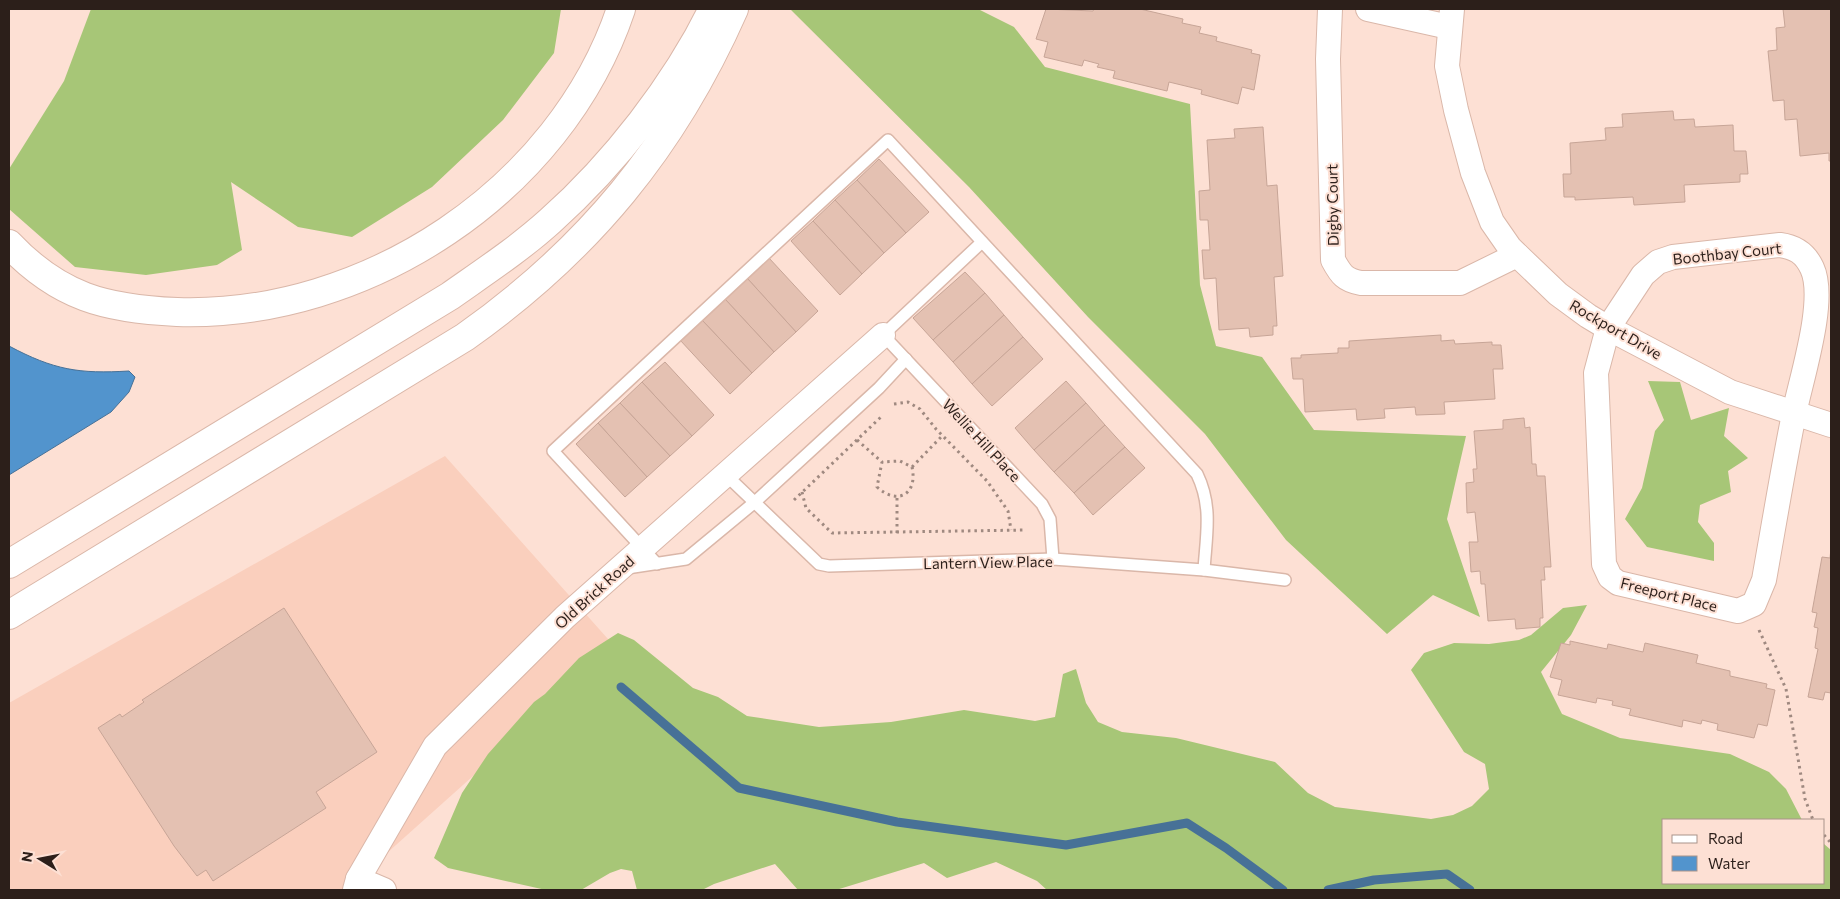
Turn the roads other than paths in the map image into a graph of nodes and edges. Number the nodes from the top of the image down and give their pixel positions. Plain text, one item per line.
1 (621, 9) edge
2 (713, 9) edge
3 (734, 9) edge
4 (1330, 9) edge
5 (1368, 9) edge
6 (1450, 18) edge
7 (982, 242) junction
8 (9, 244) edge
9 (1517, 255) junction
10 (1823, 315) edge
11 (1608, 328) junction
12 (883, 335) junction
13 (906, 359) junction
14 (1794, 413) junction
15 (1831, 425) edge
16 (726, 475) junction
17 (755, 502) junction
18 (649, 556) junction
19 (1054, 560) junction
20 (9, 564) edge
21 (1204, 570) junction
22 (1285, 580) dead end
23 (9, 616) edge
24 (356, 884) edge
25 (384, 890) edge

1 - 8 highway
2 - 20 highway
3 - 23 highway
4 - 9 street, Digby Court
5 - 6 street
6 - 9 street, Rockport Drive
7 - 12 lane
7 - 18 lane
7 - 21 lane
9 - 11 street, Rockport Drive
10 - 11 street, Boothbay Court
10 - 14 street, Boothbay Court
11 - 14 street, Rockport Drive
11 - 14 street, Freeport Place
12 - 13 lane, Wellie Hill Place
12 - 16 street, Old Brick Road
13 - 17 lane
13 - 19 lane, Wellie Hill Place
14 - 15 street, Rockport Drive
16 - 17 lane, Lantern View Place
16 - 18 street, Old Brick Road
17 - 18 lane
17 - 19 lane, Lantern View Place
18 - 24 street, Old Brick Road
19 - 21 lane, Lantern View Place
21 - 22 lane, Lantern View Place
24 - 25 street

